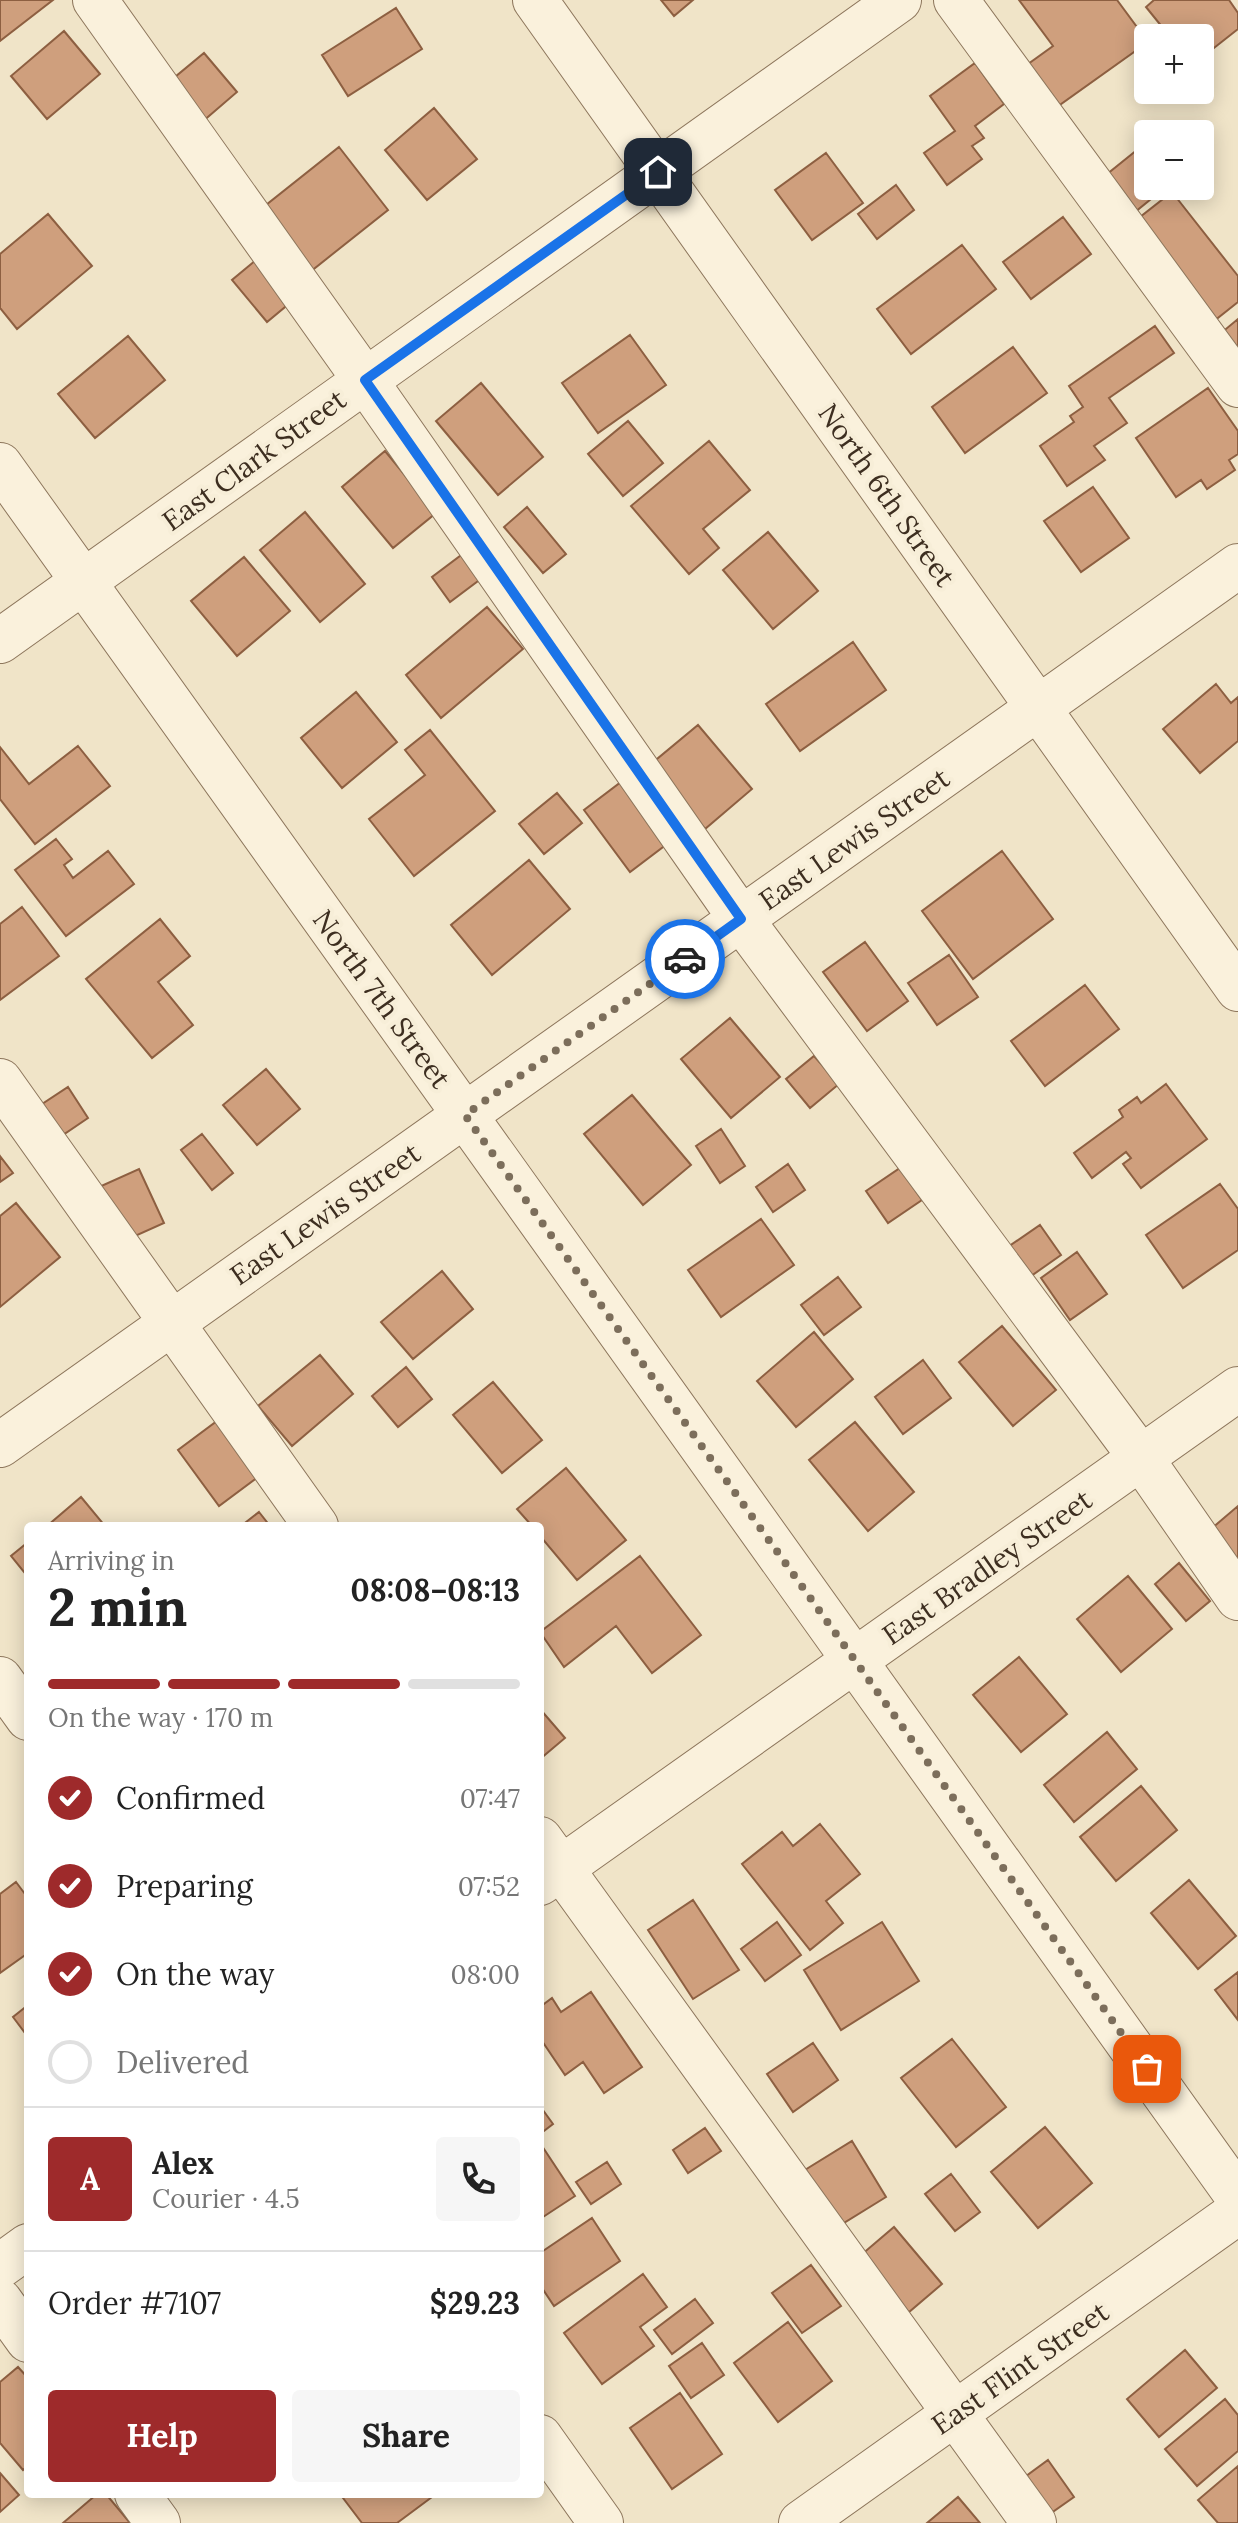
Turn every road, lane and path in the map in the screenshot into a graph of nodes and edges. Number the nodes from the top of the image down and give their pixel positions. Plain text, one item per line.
1 (95, 0) edge
2 (535, 0) edge
3 (899, 0) edge
4 (956, 0) edge
5 (658, 172) junction
6 (365, 380) junction
7 (1238, 385) edge
8 (0, 465) edge
9 (1238, 566) edge
10 (83, 582) junction
11 (0, 641) edge
12 (1038, 708) junction
13 (741, 919) junction
14 (1238, 989) edge
15 (0, 1081) edge
16 (465, 1115) junction
17 (171, 1324) junction
18 (1238, 1389) edge
19 (0, 1445) edge
20 (1141, 1458) junction
21 (313, 1522) edge
22 (1238, 1598) edge
23 (855, 1661) junction
24 (0, 1679) edge
25 (24, 1712) edge
26 (547, 1863) edge
27 (1238, 2197) edge
28 (1238, 2212) edge
29 (24, 2249) edge
30 (0, 2266) edge
31 (0, 2301) edge
32 (24, 2334) edge
33 (956, 2413) junction
34 (544, 2443) edge
35 (140, 2498) edge
36 (158, 2523) edge
37 (601, 2523) edge
38 (801, 2523) edge
39 (1034, 2523) edge

1 - 6 street
2 - 5 street, North 6th Street
3 - 5 street, East Clark Street
4 - 7 street
5 - 6 street, East Clark Street
5 - 12 street, North 6th Street
6 - 10 street, East Clark Street
6 - 13 street
8 - 10 street, North 7th Street
9 - 12 street, East Lewis Street
10 - 11 street, East Clark Street
10 - 16 street, North 7th Street
12 - 13 street, East Lewis Street
12 - 14 street, North 6th Street
13 - 16 street, East Lewis Street
13 - 20 street
15 - 17 street
16 - 17 street, East Lewis Street
16 - 23 street, North 7th Street
17 - 19 street, East Lewis Street
17 - 21 street
18 - 20 street, East Bradley Street
20 - 22 street
20 - 23 street, East Bradley Street
23 - 26 street, East Bradley Street
23 - 27 street, North 7th Street
24 - 25 street
26 - 33 street
28 - 33 street, East Flint Street
29 - 30 street
31 - 32 street
33 - 38 street, East Flint Street
33 - 39 street
34 - 37 street
35 - 36 street

